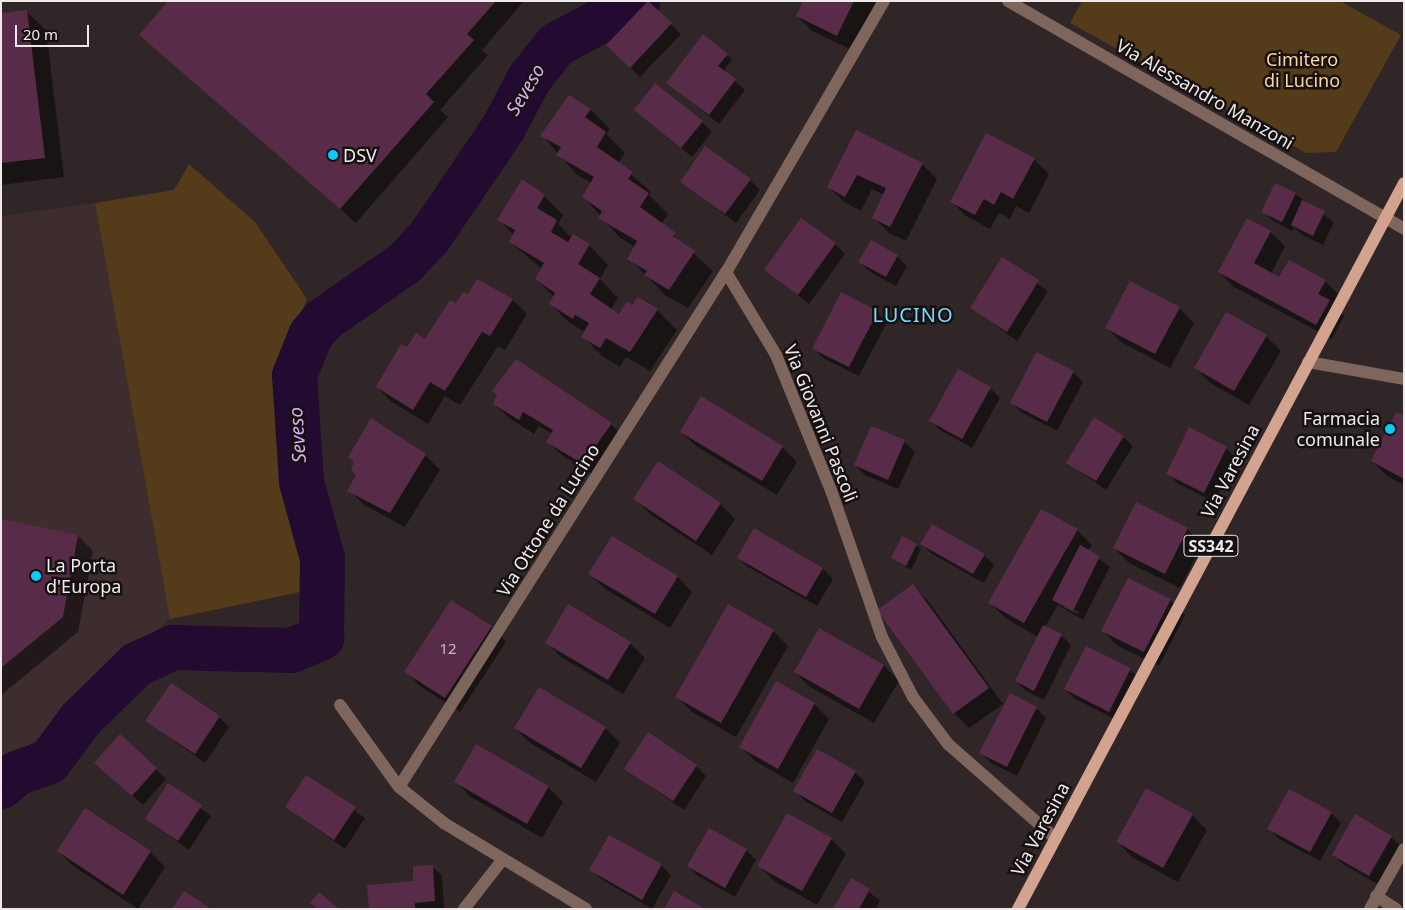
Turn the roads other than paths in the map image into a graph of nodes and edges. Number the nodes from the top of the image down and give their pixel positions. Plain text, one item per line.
1 (884, 1) edge
2 (1008, 1) edge
3 (1404, 183) edge
4 (1385, 217) junction
5 (1404, 229) edge
6 (726, 272) junction
7 (1308, 362) junction
8 (1404, 379) edge
9 (340, 705) dead end
10 (398, 787) junction
11 (1055, 838) junction
12 (1404, 849) edge
13 (503, 859) junction
14 (1376, 896) junction
15 (464, 909) edge
16 (586, 909) edge
17 (1018, 909) edge
18 (1370, 909) edge
19 (1396, 909) edge

1 - 6 street
2 - 4 street, Via Alessandro Manzoni
3 - 4 main road, Via Varesina / SS342
4 - 5 street, Via Alessandro Manzoni
4 - 7 main road, Via Varesina / SS342
6 - 10 street, Via Ottone da Lucino
6 - 11 street, Via Giovanni Pascoli
7 - 8 street
7 - 11 main road, Via Varesina / SS342
9 - 10 street
10 - 13 street
11 - 17 main road, Via Varesina / SS342
12 - 14 street
13 - 15 street
13 - 16 street
14 - 18 street
14 - 19 street

